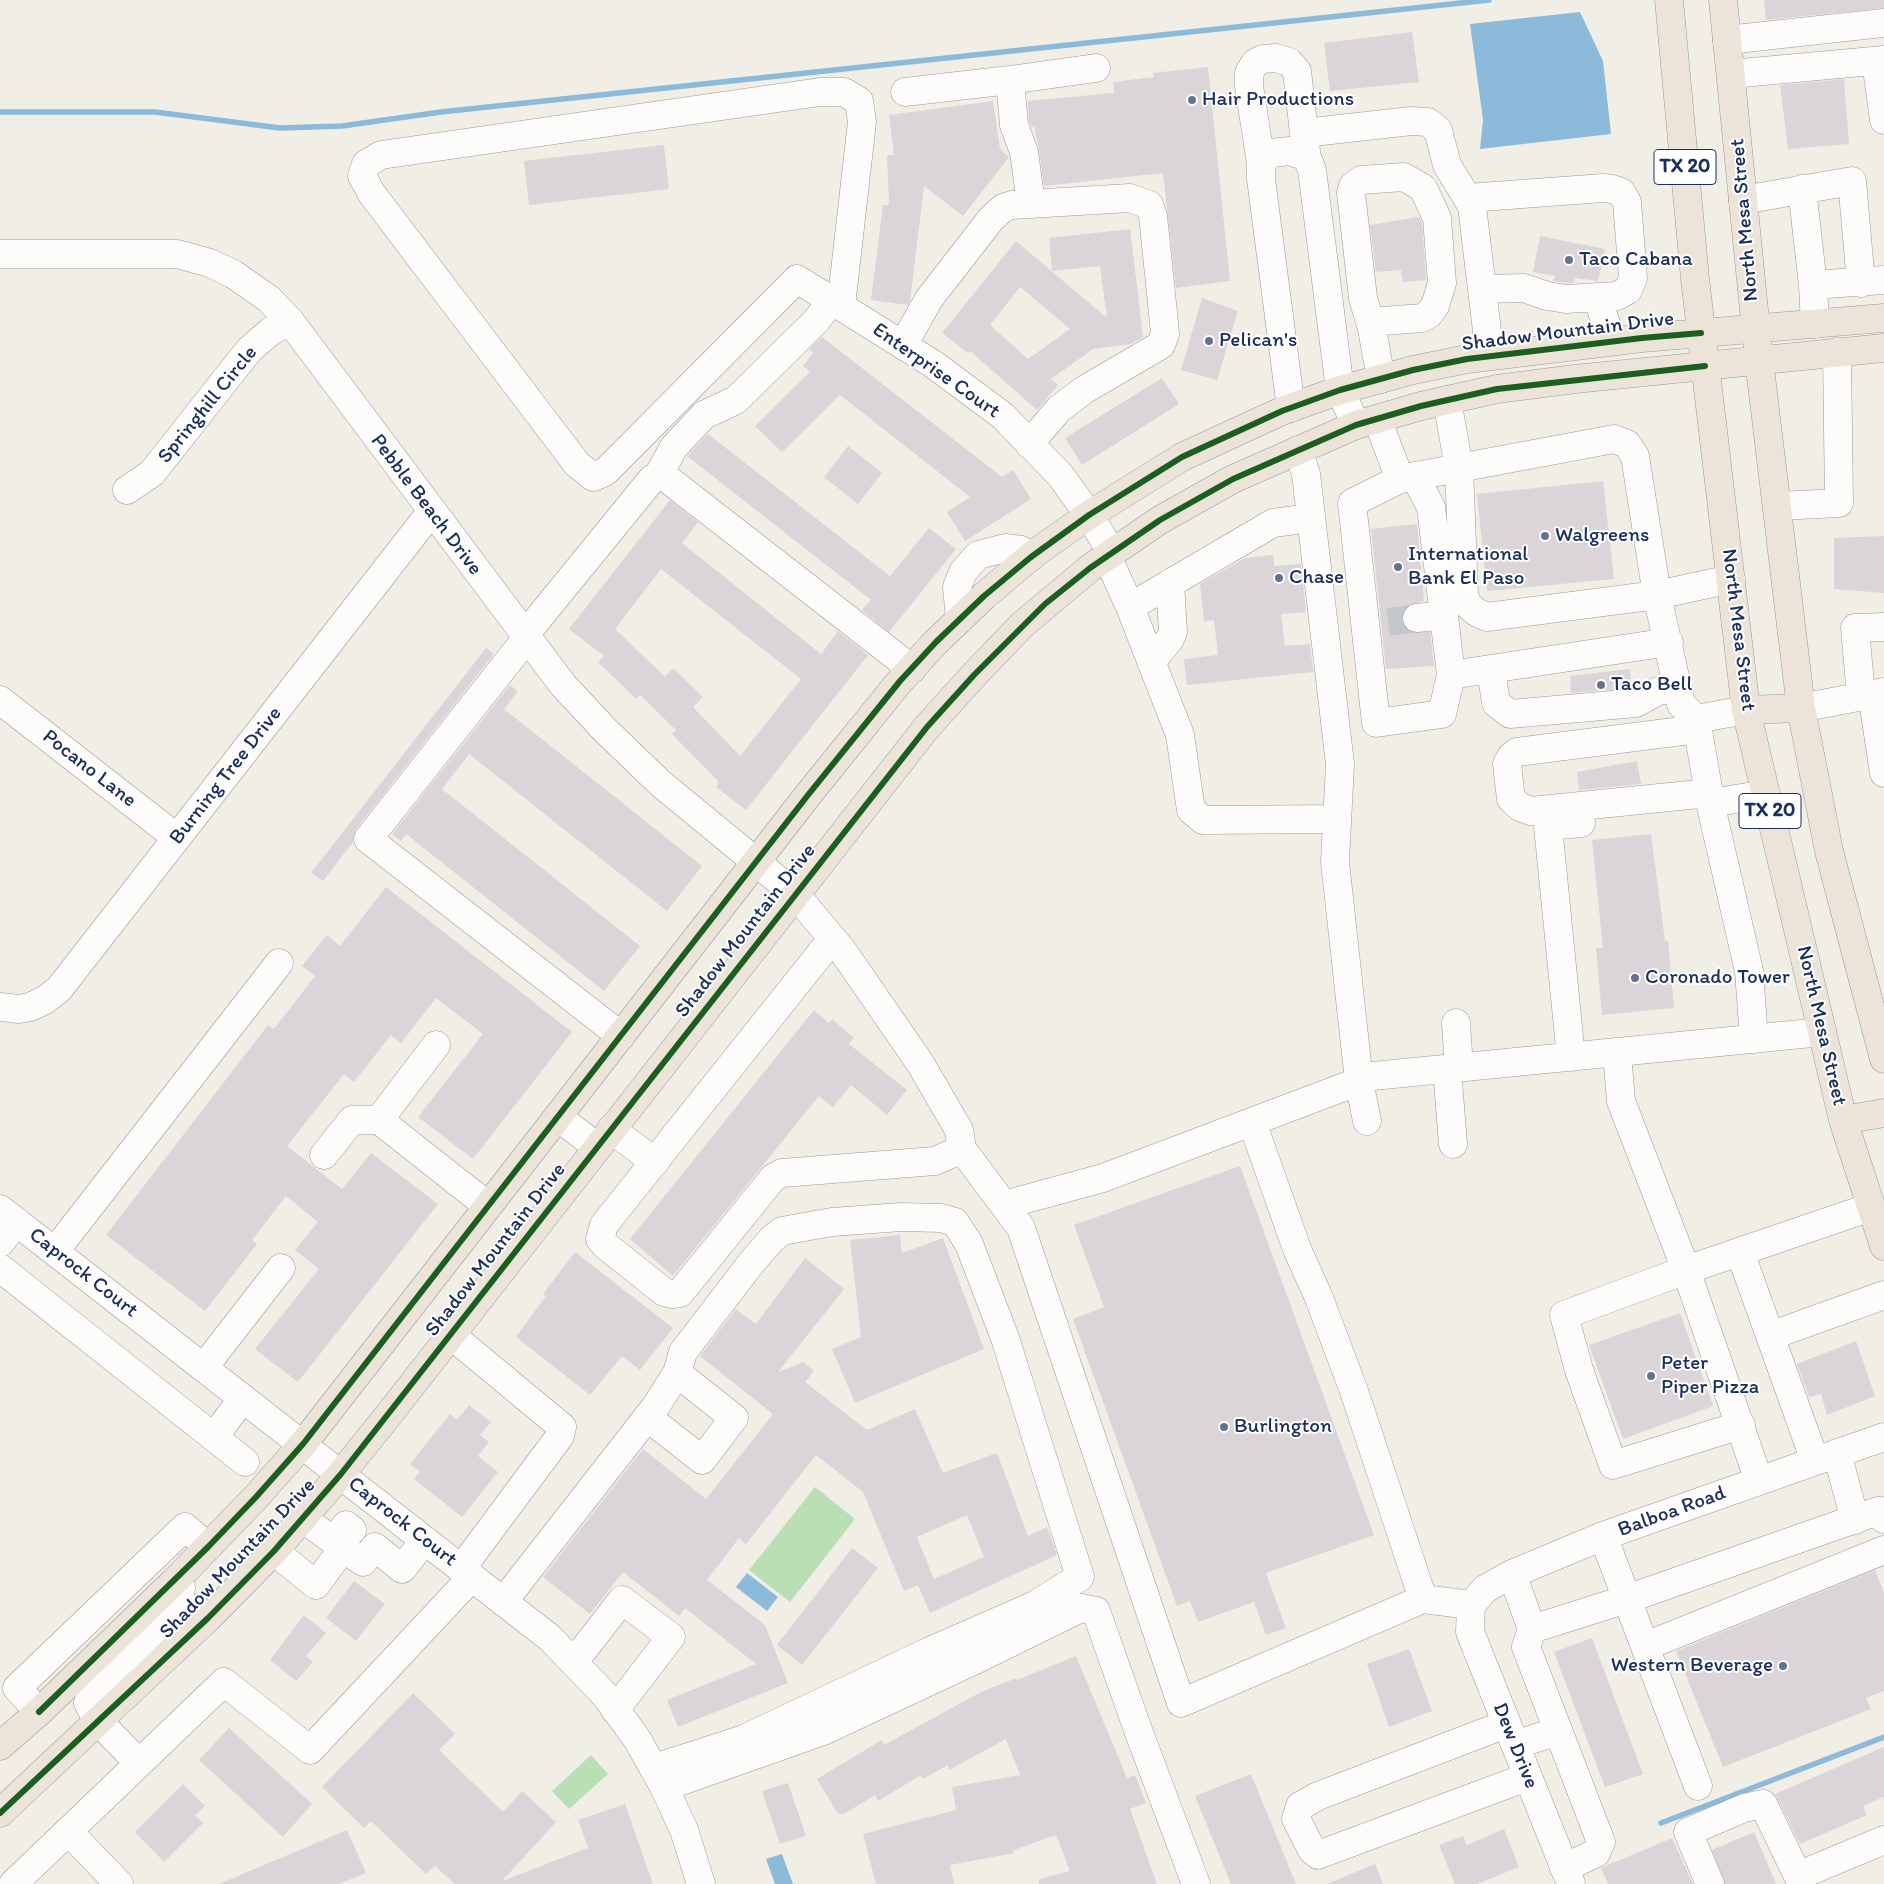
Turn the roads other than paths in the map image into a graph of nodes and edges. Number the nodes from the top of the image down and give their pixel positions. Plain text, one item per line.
1 (1669, 0) edge
2 (1723, 0) edge
3 (1884, 23) edge
4 (1727, 40) junction
5 (1880, 61) edge
6 (1096, 68) dead end
7 (1731, 74) junction
8 (1010, 80) junction
9 (904, 92) dead end
10 (1884, 120) edge
11 (1306, 145) junction
12 (1261, 163) junction
13 (1802, 188) junction
14 (1468, 198) junction
15 (1743, 200) junction
16 (1030, 204) junction
17 (0, 254) edge
18 (1873, 282) edge
19 (1813, 285) junction
20 (1483, 289) junction
21 (1596, 297) junction
22 (836, 303) junction
23 (1884, 318) edge
24 (290, 321) junction
25 (1370, 322) junction
26 (1815, 324) junction
27 (1756, 329) junction
28 (1701, 334) junction
29 (1612, 341) junction
30 (903, 345) junction
31 (1884, 348) edge
32 (1837, 352) junction
33 (1490, 356) junction
34 (1759, 360) junction
35 (1705, 366) junction
36 (1381, 379) junction
37 (1340, 390) junction
38 (1447, 400) junction
39 (1291, 408) junction
40 (1366, 422) junction
41 (1029, 444) junction
42 (1298, 450) junction
43 (1459, 468) junction
44 (658, 476) junction
45 (1408, 478) junction
46 (127, 490) dead end
47 (1777, 506) junction
48 (431, 512) junction
49 (1089, 515) junction
50 (1311, 518) junction
51 (1109, 554) junction
52 (1731, 579) junction
53 (1170, 583) junction
54 (1657, 595) junction
55 (1130, 607) junction
56 (1884, 627) edge
57 (525, 637) junction
58 (1669, 642) junction
59 (1151, 662) junction
60 (912, 669) junction
61 (1491, 669) junction
62 (1451, 675) junction
63 (1678, 688) junction
64 (1872, 694) edge
65 (0, 700) edge
66 (1800, 708) junction
67 (1746, 710) junction
68 (1697, 724) junction
69 (1881, 737) edge
70 (1884, 773) edge
71 (1766, 794) junction
72 (1711, 802) junction
73 (1337, 819) junction
74 (178, 838) junction
75 (756, 862) junction
76 (796, 894) junction
77 (832, 939) junction
78 (279, 964) dead end
79 (0, 1007) edge
80 (1456, 1023) dead end
81 (1822, 1032) junction
82 (621, 1036) junction
83 (1754, 1039) junction
84 (436, 1045) dead end
85 (1617, 1053) junction
86 (1571, 1058) junction
87 (1884, 1059) edge
88 (1453, 1068) junction
89 (1359, 1081) junction
90 (1884, 1113) edge
91 (558, 1117) junction
92 (379, 1120) junction
93 (1843, 1120) junction
94 (1367, 1121) dead end
95 (1252, 1122) junction
96 (604, 1138) junction
97 (1453, 1144) dead end
98 (962, 1149) junction
99 (324, 1156) dead end
100 (655, 1162) junction
101 (1004, 1205) junction
102 (488, 1206) junction
103 (1871, 1207) junction
104 (8, 1215) edge
105 (0, 1243) edge
106 (1884, 1246) edge
107 (55, 1251) junction
108 (1740, 1252) junction
109 (0, 1268) edge
110 (281, 1268) dead end
111 (1686, 1270) junction
112 (1884, 1295) edge
113 (451, 1335) junction
114 (1770, 1336) junction
115 (204, 1367) junction
116 (677, 1373) junction
117 (243, 1398) junction
118 (647, 1417) junction
119 (1741, 1424) junction
120 (1884, 1436) edge
121 (214, 1437) junction
122 (303, 1444) junction
123 (1826, 1457) junction
124 (245, 1462) dead end
125 (341, 1474) junction
126 (1759, 1481) junction
127 (1875, 1515) edge
128 (302, 1518) junction
129 (1602, 1536) junction
130 (425, 1540) junction
131 (355, 1542) junction
132 (208, 1547) junction
133 (1884, 1550) edge
134 (274, 1551) junction
135 (466, 1573) junction
136 (1512, 1574) junction
137 (176, 1580) junction
138 (1423, 1599) junction
139 (1627, 1599) junction
140 (503, 1602) junction
141 (1471, 1605) junction
142 (1532, 1629) junction
143 (1646, 1646) junction
144 (574, 1662) junction
145 (615, 1710) junction
146 (39, 1712) junction
147 (98, 1720) junction
148 (1558, 1731) junction
149 (1511, 1734) junction
150 (0, 1746) edge
151 (139, 1763) junction
152 (659, 1777) junction
153 (1528, 1777) junction
154 (1698, 1786) dead end
155 (0, 1813) edge
156 (68, 1831) junction
157 (1882, 1845) edge
158 (1567, 1876) edge
159 (1800, 1880) edge
160 (13, 1884) edge
161 (119, 1884) edge
162 (701, 1884) edge
163 (1196, 1884) edge
164 (1710, 1884) edge

1 - 28 main road, North Mesa Street / TX 20
2 - 4 main road, North Mesa Street / TX 20
3 - 4 street
4 - 7 main road, North Mesa Street / TX 20
5 - 7 street
5 - 10 street
6 - 8 street
7 - 15 main road, North Mesa Street / TX 20
8 - 9 street
8 - 16 street
11 - 12 street
11 - 12 street
11 - 14 street
11 - 37 street
12 - 39 street
13 - 15 street
13 - 18 street
13 - 19 street
14 - 20 street
14 - 21 street
15 - 27 main road, North Mesa Street / TX 20
16 - 30 street
16 - 41 street
17 - 24 street, Pebble Beach Drive
18 - 19 street
19 - 26 street
20 - 21 street
20 - 33 street
21 - 29 street
22 - 22 street, Enterprise Court
22 - 30 street, Enterprise Court
22 - 44 street
23 - 26 main road, Shadow Mountain Drive
24 - 46 street, Springhill Circle
24 - 48 street, Pebble Beach Drive
25 - 25 street
25 - 36 street
26 - 27 main road, Shadow Mountain Drive
27 - 28 main road, Shadow Mountain Drive
27 - 34 main road, North Mesa Street / TX 20
28 - 29 main road, Shadow Mountain Drive
28 - 35 main road, North Mesa Street / TX 20
29 - 33 main road, Shadow Mountain Drive
30 - 41 street, Enterprise Court
31 - 32 main road, Shadow Mountain Drive
32 - 34 main road, Shadow Mountain Drive
32 - 47 street
33 - 36 main road, Shadow Mountain Drive
34 - 35 main road, Shadow Mountain Drive
34 - 47 main road, North Mesa Street / TX 20
35 - 38 main road, Shadow Mountain Drive
35 - 52 main road, North Mesa Street / TX 20
36 - 37 main road, Shadow Mountain Drive
37 - 39 main road, Shadow Mountain Drive
37 - 40 street
38 - 40 main road, Shadow Mountain Drive
38 - 43 street
39 - 49 main road, Shadow Mountain Drive
40 - 42 main road, Shadow Mountain Drive
40 - 45 street
41 - 49 street, Enterprise Court
42 - 50 street
42 - 51 main road, Shadow Mountain Drive
43 - 45 street
43 - 54 street
43 - 54 street
44 - 57 street
44 - 60 street
45 - 62 street
45 - 62 street
47 - 66 main road, North Mesa Street / TX 20
48 - 57 street, Pebble Beach Drive
48 - 74 street, Burning Tree Drive
49 - 51 street, Enterprise Court
49 - 60 main road, Shadow Mountain Drive
50 - 53 street
50 - 73 street
51 - 55 street, Enterprise Court
51 - 76 main road, Shadow Mountain Drive
52 - 54 street
52 - 67 main road, North Mesa Street / TX 20
53 - 55 street
53 - 59 street
54 - 58 street
55 - 59 street, Enterprise Court
56 - 64 street
57 - 75 street, Pebble Beach Drive
57 - 82 street
58 - 61 street
58 - 63 street
59 - 73 street, Enterprise Court
60 - 75 main road, Shadow Mountain Drive
61 - 62 street
61 - 63 street
63 - 68 street
64 - 66 street
64 - 69 street
65 - 74 street, Pocano Lane
66 - 67 main road
66 - 87 main road, North Mesa Street / TX 20
67 - 68 street
67 - 71 main road, North Mesa Street / TX 20
68 - 72 street
68 - 72 street
69 - 70 street
71 - 72 street
71 - 81 main road, North Mesa Street / TX 20
72 - 83 street
72 - 86 street
73 - 89 street
74 - 79 street, Burning Tree Drive
75 - 76 street, Pebble Beach Drive
75 - 82 main road, Shadow Mountain Drive
76 - 77 street, Pebble Beach Drive
76 - 96 main road, Shadow Mountain Drive
77 - 98 street, Pebble Beach Drive
77 - 100 street
78 - 107 street
80 - 88 street
81 - 83 street
81 - 93 main road, North Mesa Street / TX 20
82 - 91 main road, Shadow Mountain Drive
83 - 85 street
84 - 92 street
85 - 86 street
85 - 111 street
86 - 88 street
88 - 89 street
88 - 97 street
89 - 94 street
89 - 95 street
90 - 93 main road
91 - 96 street
91 - 102 main road, Shadow Mountain Drive
92 - 99 street
92 - 102 street
93 - 103 main road, North Mesa Street / TX 20
95 - 101 street
95 - 138 street
96 - 100 street
96 - 113 main road, Shadow Mountain Drive
98 - 100 street
98 - 101 street
101 - 138 street
102 - 122 main road, Shadow Mountain Drive
103 - 106 main road, North Mesa Street / TX 20
103 - 108 street
104 - 105 street
104 - 107 street, Caprock Court
107 - 115 street, Caprock Court
108 - 111 street
108 - 114 street
109 - 121 street
110 - 115 street
111 - 119 street
111 - 119 street
112 - 114 street
113 - 125 main road, Shadow Mountain Drive
113 - 135 street
114 - 123 street
115 - 117 street, Caprock Court
116 - 118 street
116 - 118 street
116 - 152 street
117 - 121 street
117 - 122 street, Caprock Court
118 - 140 street
119 - 126 street
120 - 123 street, Balboa Road
121 - 124 street
122 - 125 street, Caprock Court
122 - 132 main road, Shadow Mountain Drive
123 - 126 street, Balboa Road
123 - 127 street
125 - 128 main road, Shadow Mountain Drive
125 - 130 street, Caprock Court
126 - 129 street, Balboa Road
127 - 139 street
128 - 131 street
128 - 134 main road, Shadow Mountain Drive
129 - 136 street, Balboa Road
129 - 139 street
130 - 131 street
130 - 135 street, Caprock Court
131 - 134 street
132 - 137 main road, Shadow Mountain Drive
132 - 146 street
133 - 143 street
134 - 147 main road, Shadow Mountain Drive
135 - 140 street, Caprock Court
135 - 151 street
136 - 141 street, Balboa Road
136 - 142 street
137 - 146 main road, Shadow Mountain Drive
137 - 147 street
138 - 141 street
139 - 142 street
139 - 143 street
140 - 144 street, Caprock Court
141 - 149 street, Dew Drive
142 - 148 street
143 - 154 street
144 - 145 street, Caprock Court
144 - 145 street
145 - 152 street, Caprock Court
146 - 150 main road, Shadow Mountain Drive
147 - 151 street
147 - 155 main road, Shadow Mountain Drive
148 - 149 street
148 - 158 street
149 - 153 street, Dew Drive
149 - 153 street
151 - 156 street
152 - 162 street, Caprock Court
152 - 163 street
153 - 158 street, Dew Drive
156 - 160 street
156 - 161 street
157 - 159 street
159 - 164 street

